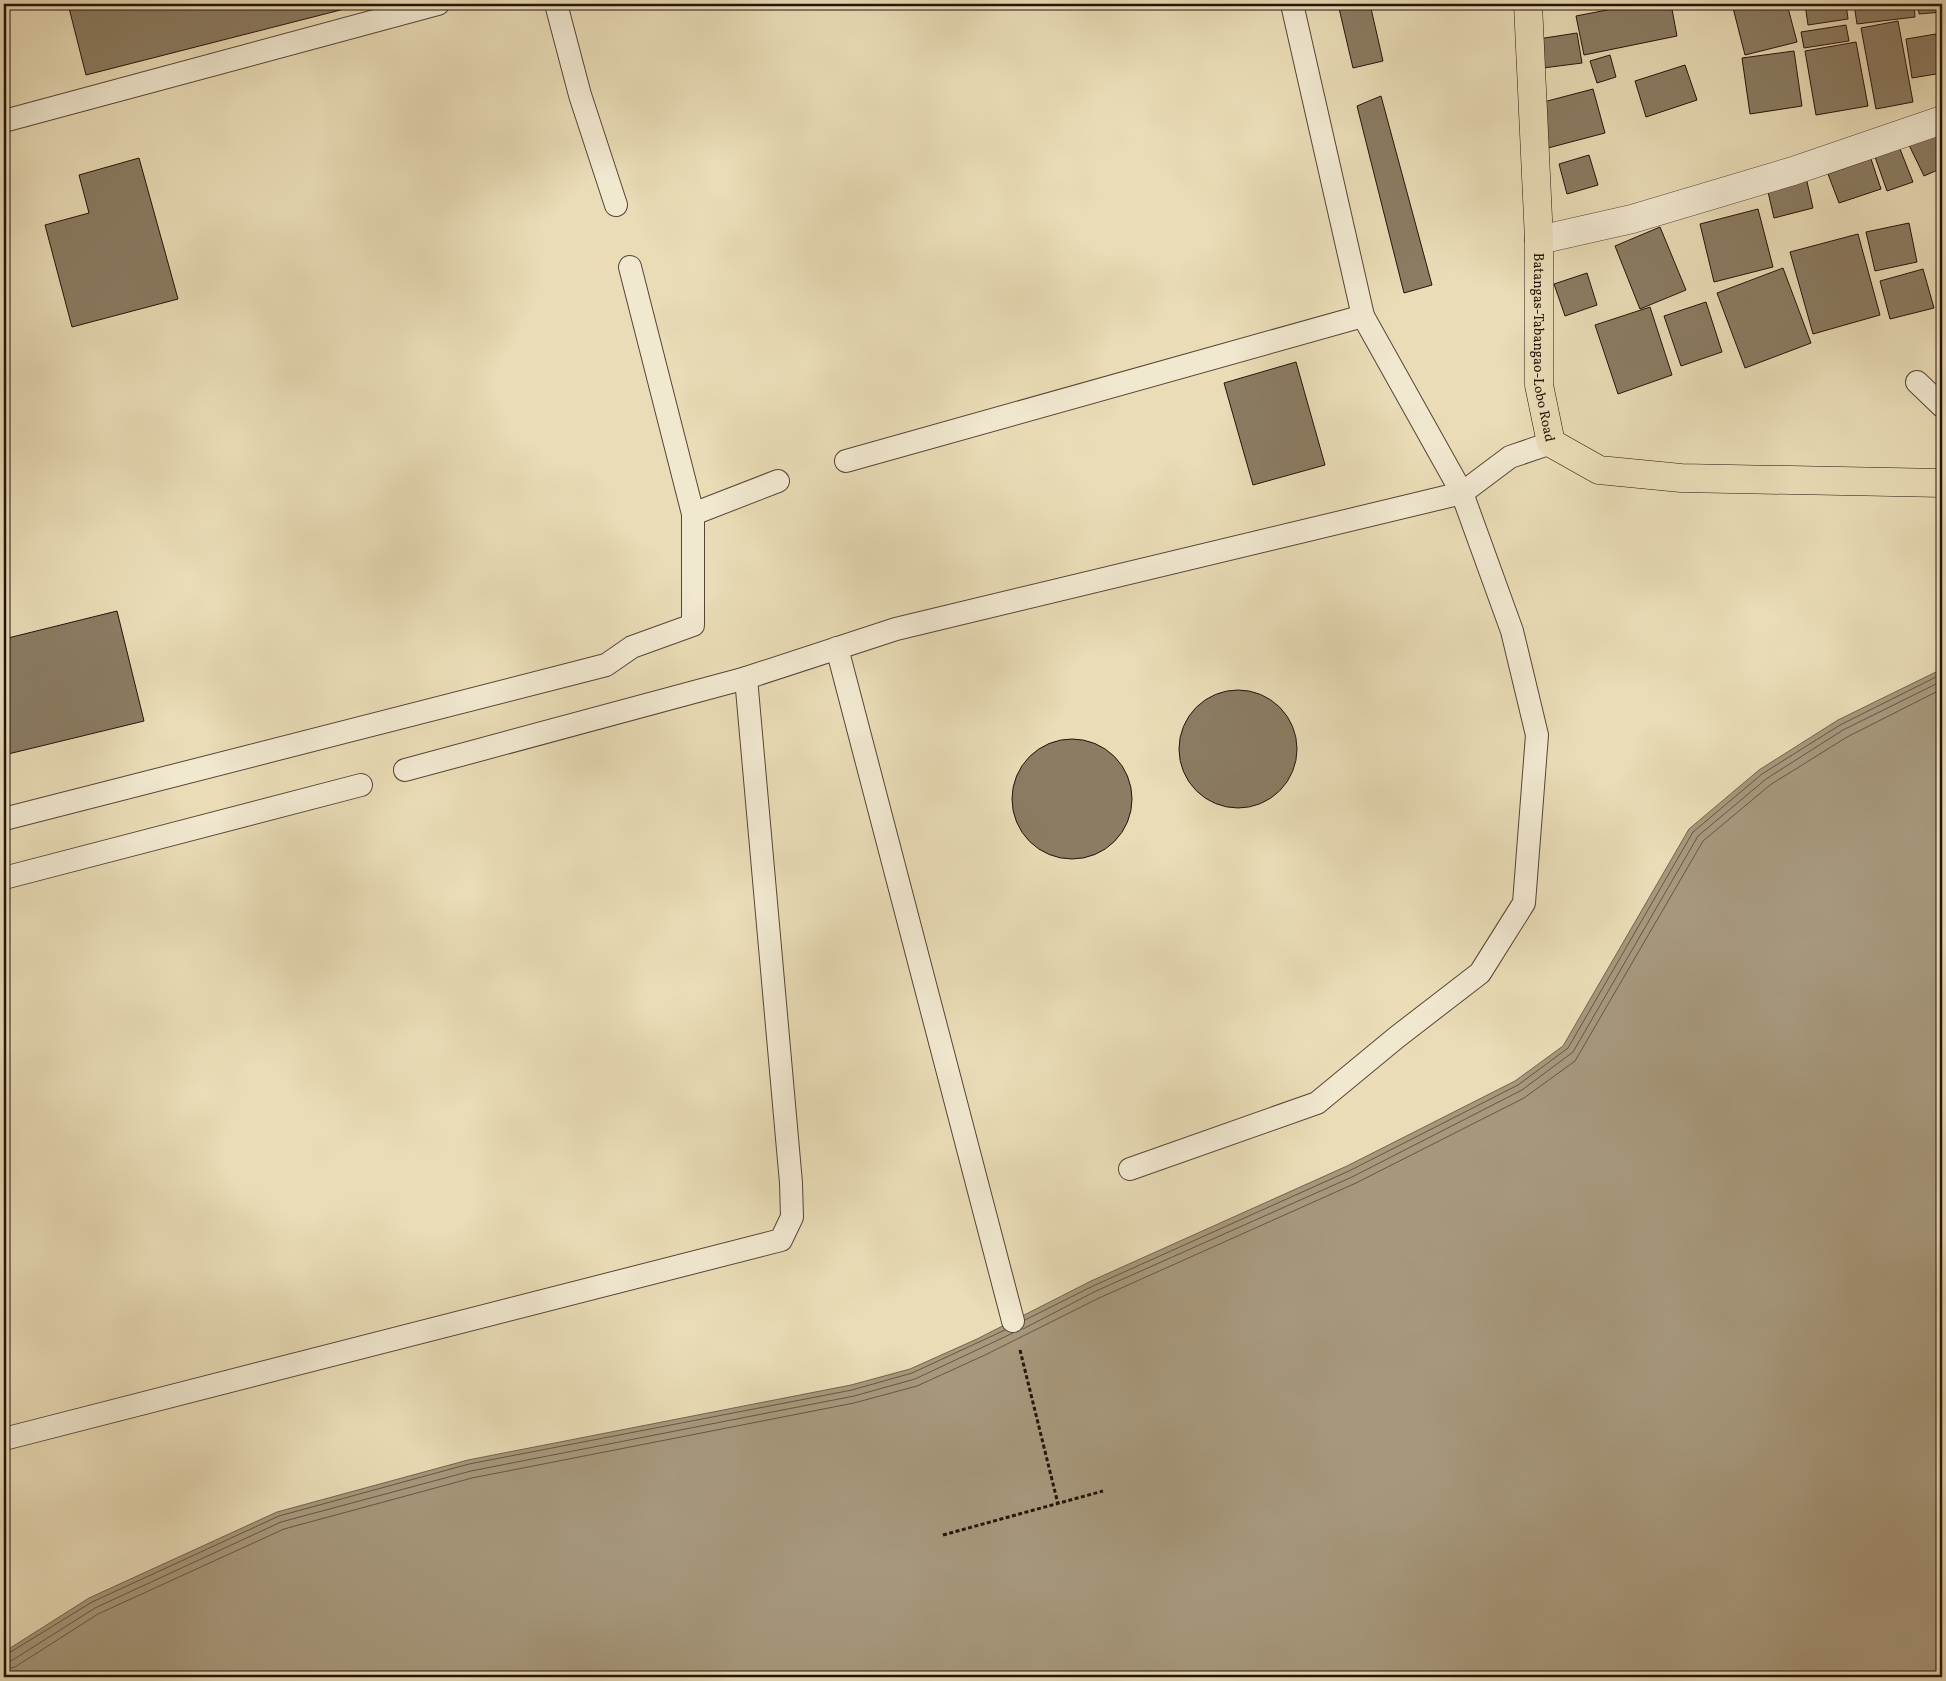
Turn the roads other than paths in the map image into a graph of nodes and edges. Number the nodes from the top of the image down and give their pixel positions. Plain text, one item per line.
1 (438, 4) edge
2 (556, 4) edge
3 (1292, 4) edge
4 (1528, 4) edge
5 (1942, 120) edge
6 (4, 121) edge
7 (616, 205) dead end
8 (1539, 240) junction
9 (630, 267) dead end
10 (1363, 316) junction
11 (1917, 382) dead end
12 (1942, 406) edge
13 (1551, 443) junction
14 (846, 460) dead end
15 (778, 481) dead end
16 (1942, 483) edge
17 (1462, 493) junction
18 (693, 514) junction
19 (837, 648) junction
20 (746, 678) junction
21 (405, 770) dead end
22 (361, 785) dead end
23 (4, 819) edge
24 (4, 878) edge
25 (1130, 1169) dead end
26 (1013, 1321) road end
27 (4, 1439) edge

1 - 6 lane
2 - 7 lane
3 - 10 lane
4 - 8 main road, Batangas-Tabangao-Lobo Road
5 - 8 street
8 - 13 main road, Batangas-Tabangao-Lobo Road
9 - 18 lane
10 - 14 lane
10 - 17 lane
11 - 12 lane
13 - 16 main road, Batangas-Tabangao-Lobo Road
13 - 17 lane
15 - 18 lane
17 - 19 lane
17 - 25 lane
18 - 23 lane
19 - 20 lane
19 - 26 lane
20 - 21 lane
20 - 27 lane
22 - 24 lane

